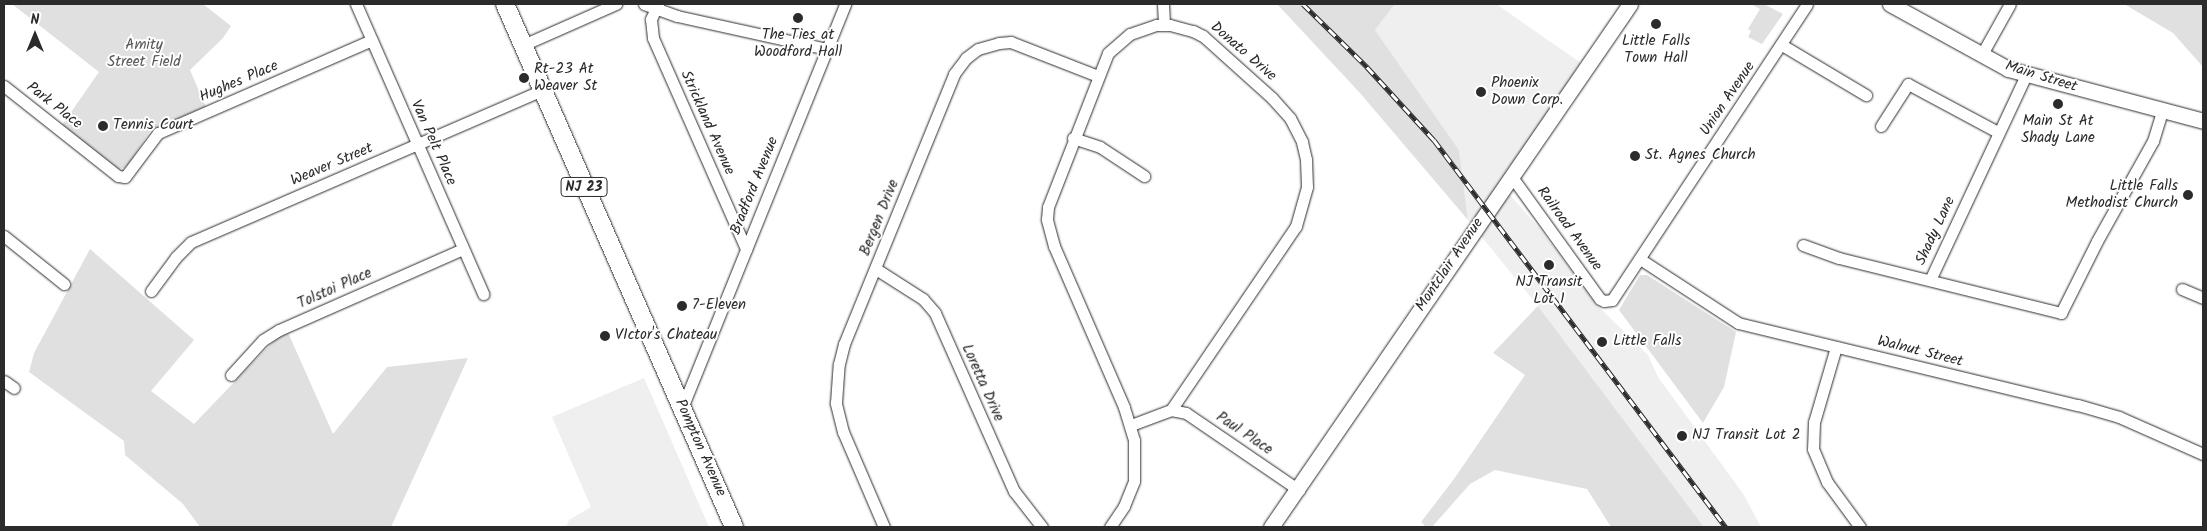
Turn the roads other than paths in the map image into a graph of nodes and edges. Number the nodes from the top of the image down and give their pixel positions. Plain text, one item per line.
1 (356, 4) edge
2 (505, 4) edge
3 (616, 4) edge
4 (845, 4) edge
5 (1163, 4) edge
6 (1630, 4) edge
7 (1807, 4) edge
8 (1890, 4) edge
9 (2010, 4) edge
10 (653, 5) edge
11 (1164, 25) junction
12 (372, 40) junction
13 (1782, 44) junction
14 (523, 45) junction
15 (827, 49) junction
16 (1982, 54) junction
17 (2026, 75) junction
18 (1098, 76) junction
19 (4, 86) edge
20 (542, 90) junction
21 (1866, 95) dead end
22 (2164, 109) junction
23 (2203, 121) edge
24 (1882, 126) dead end
25 (1998, 132) junction
26 (1073, 138) junction
27 (417, 145) junction
28 (132, 168) joint
29 (1144, 176) dead end
30 (1512, 177) junction
31 (4, 236) edge
32 (1802, 245) dead end
33 (463, 249) junction
34 (746, 249) junction
35 (1640, 259) junction
36 (876, 269) junction
37 (1930, 280) junction
38 (64, 284) dead end
39 (2182, 290) dead end
40 (151, 291) dead end
41 (483, 294) dead end
42 (2203, 298) edge
43 (1600, 299) joint
44 (1836, 347) junction
45 (231, 375) dead end
46 (4, 381) edge
47 (14, 388) dead end
48 (682, 408) junction
49 (1170, 410) junction
50 (1131, 425) junction
51 (2203, 454) edge
52 (1299, 490) junction
53 (734, 527) edge
54 (884, 527) edge
55 (1042, 527) edge
56 (1110, 527) edge
57 (1271, 527) edge
58 (1860, 527) edge

1 - 12 street, Van Pelt Place
2 - 14 main road, NJ 23
3 - 14 street
4 - 15 street, Bradford Avenue
5 - 11 street
6 - 30 street, Montclair Avenue
7 - 13 street, Union Avenue
8 - 16 street, Main Street
9 - 16 street
10 - 15 street
10 - 34 street, Strickland Avenue
11 - 18 street, Donato Drive
11 - 49 street, Donato Drive
12 - 27 street, Van Pelt Place
12 - 28 street, Hughes Place
13 - 21 street
13 - 35 street, Union Avenue
14 - 20 main road, NJ 23
15 - 34 street, Bradford Avenue
16 - 17 street, Main Street
17 - 22 street, Main Street
17 - 25 street, Shady Lane
18 - 26 street, Donato Drive
18 - 36 street, Bergen Drive
19 - 28 street, Park Place
20 - 27 street, Weaver Street
20 - 48 main road, Pompton Avenue / NJ 23
22 - 23 street, Main Street
22 - 37 street
24 - 25 street
25 - 37 street, Shady Lane
26 - 29 street
26 - 50 street, Donato Drive
27 - 33 street, Van Pelt Place
27 - 40 street, Weaver Street
30 - 43 street, Railroad Avenue
30 - 52 street, Montclair Avenue
31 - 38 street
32 - 37 street, Shady Lane
33 - 41 street, Van Pelt Place
33 - 45 street, Tolstoi Place
34 - 48 street, Bradford Avenue
35 - 43 street, Union Avenue
35 - 44 street, Walnut Street
36 - 54 street, Bergen Drive
36 - 55 street, Loretta Drive
39 - 42 street
44 - 51 street, Walnut Street
44 - 58 street
46 - 47 street
48 - 53 main road, Pompton Avenue / NJ 23
49 - 50 street
49 - 52 street, Paul Place
50 - 56 street, Donato Drive
52 - 57 street, Montclair Avenue

